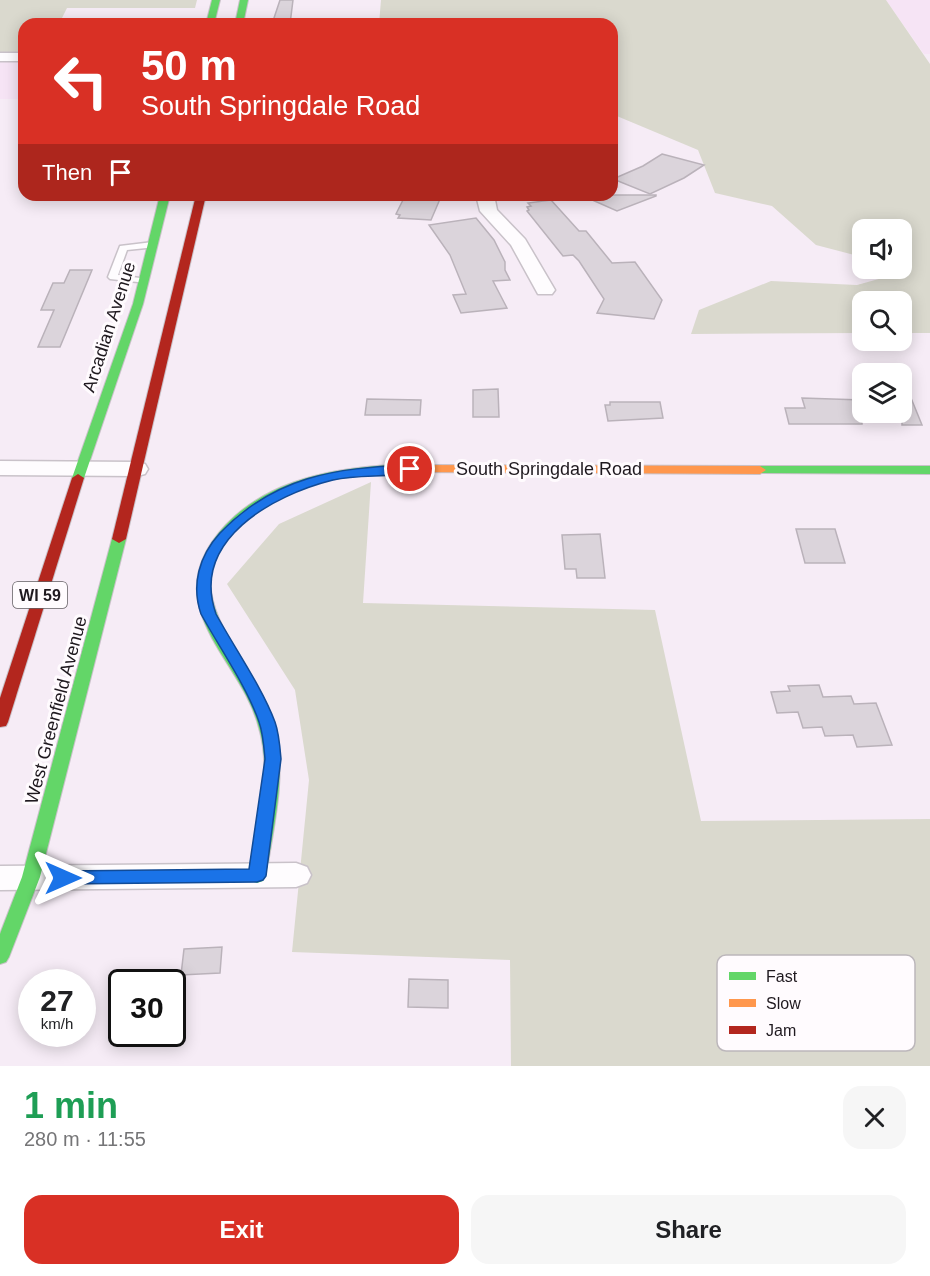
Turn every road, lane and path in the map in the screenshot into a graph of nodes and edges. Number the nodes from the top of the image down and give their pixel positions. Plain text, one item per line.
1 (216, 0) edge
2 (244, 0) edge
3 (212, 18) edge
4 (240, 18) edge
5 (0, 57) edge
6 (18, 57) edge
7 (164, 201) edge
8 (200, 201) edge
9 (486, 201) edge
10 (153, 245) junction
11 (190, 245) junction
12 (144, 281) junction
13 (545, 290) dead end
14 (0, 468) edge
15 (81, 468) junction
16 (137, 469) junction
17 (930, 470) edge
18 (0, 722) edge
19 (296, 875) dead end
20 (257, 876) junction
21 (31, 877) junction
22 (0, 879) edge
23 (0, 957) edge

1 - 3 main road
2 - 4 main road
5 - 6 street
7 - 10 main road, Arcadian Avenue / WI 59
8 - 11 main road
9 - 13 street
10 - 11 main road
10 - 12 main road, Arcadian Avenue / WI 59
10 - 12 lane
11 - 16 main road
12 - 15 main road, Arcadian Avenue / WI 59
14 - 15 street
15 - 16 street
15 - 18 main road, WI 59
16 - 21 main road, West Greenfield Avenue
17 - 20 main road, South Springdale Road
19 - 20 street
20 - 21 street
21 - 22 street
21 - 23 main road, West Greenfield Avenue

